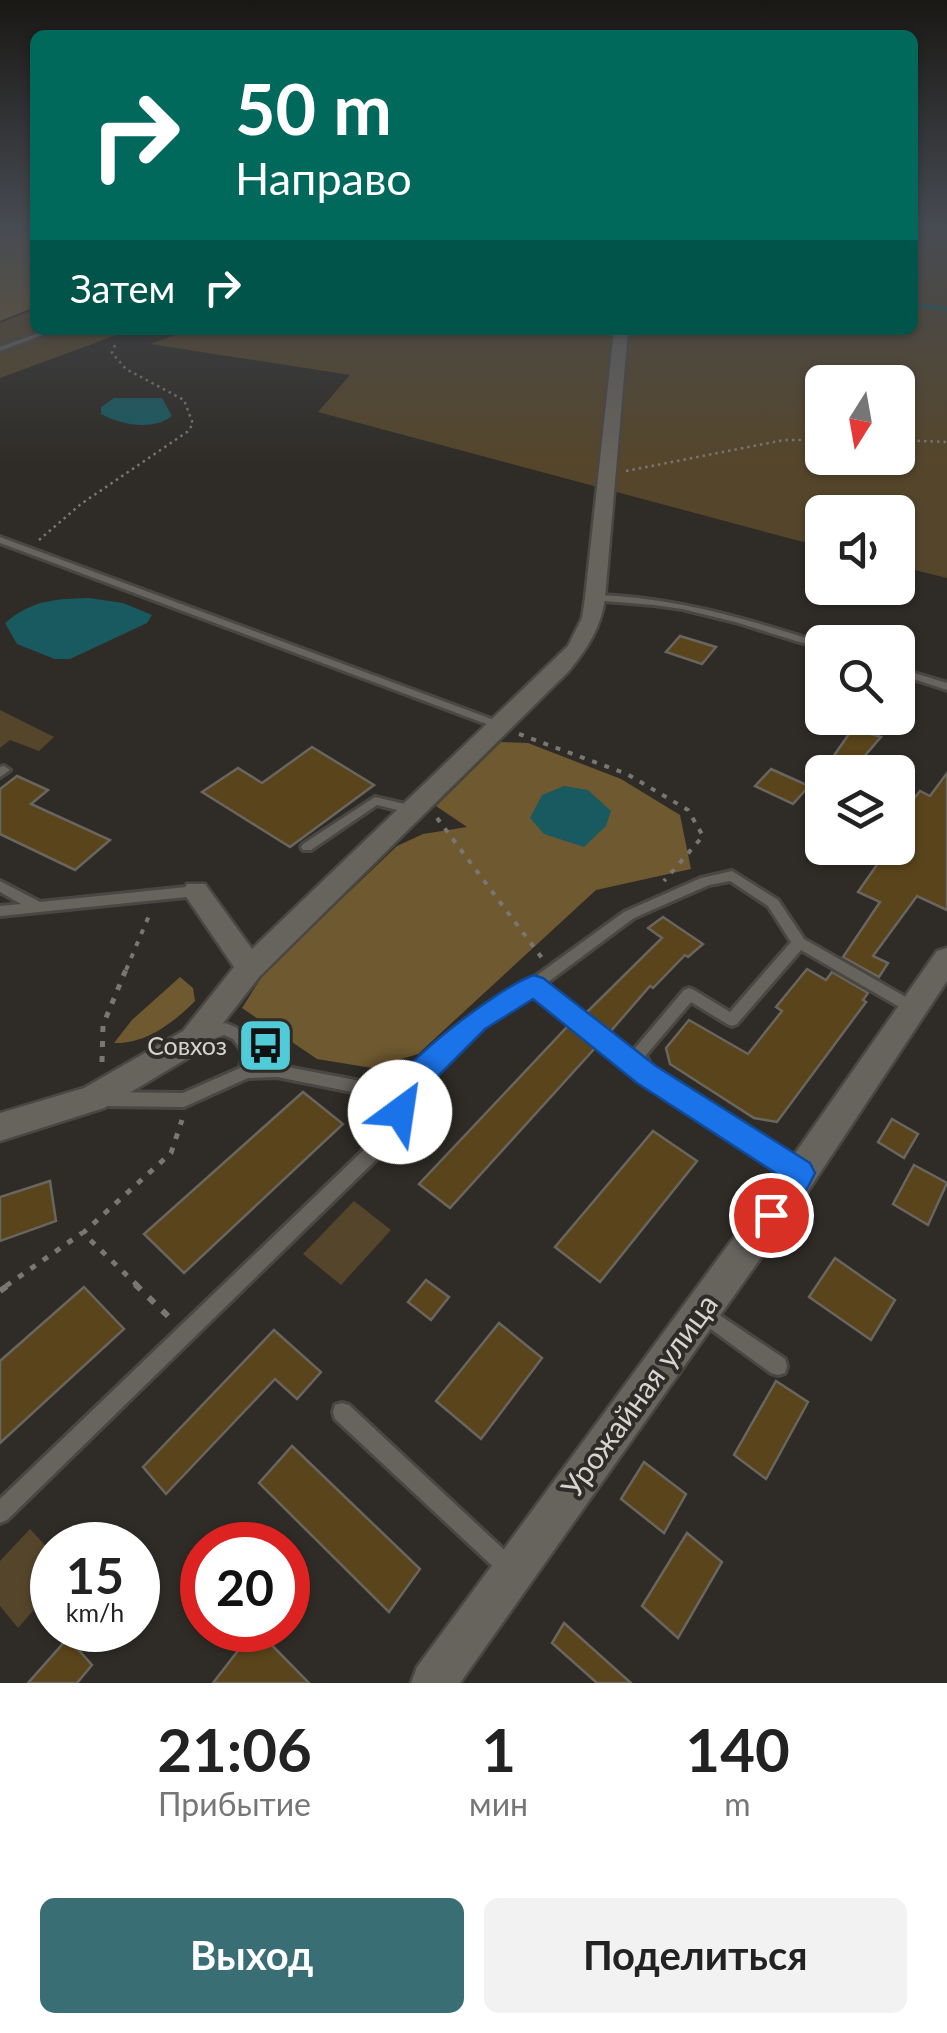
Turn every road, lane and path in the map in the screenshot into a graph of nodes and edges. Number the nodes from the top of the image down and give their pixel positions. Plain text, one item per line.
1 (40, 335) edge
2 (621, 335) edge
3 (116, 345) dead end
4 (0, 349) edge
5 (805, 440) edge
6 (915, 441) edge
7 (947, 442) edge
8 (607, 476) junction
9 (0, 540) edge
10 (27, 548) junction
11 (596, 598) junction
12 (805, 640) edge
13 (915, 677) edge
14 (947, 687) edge
15 (501, 726) junction
16 (420, 807) junction
17 (307, 847) dead end
18 (0, 886) edge
19 (196, 890) joint
20 (165, 893) junction
21 (665, 897) junction
22 (38, 907) junction
23 (0, 911) edge
24 (799, 943) junction
25 (947, 959) edge
26 (250, 968) junction
27 (551, 972) junction
28 (534, 985) junction
29 (913, 1008) junction
30 (193, 1040) junction
31 (247, 1072) junction
32 (646, 1074) junction
33 (93, 1084) junction
34 (400, 1095) junction
35 (184, 1100) junction
36 (0, 1127) edge
37 (800, 1173) junction
38 (83, 1233) junction
39 (0, 1290) edge
40 (701, 1312) junction
41 (186, 1334) junction
42 (778, 1366) dead end
43 (342, 1412) dead end
44 (0, 1513) edge
45 (513, 1572) junction
46 (433, 1683) edge

1 - 4 lane
2 - 8 street
3 - 10 path
5 - 8 path
6 - 7 path
8 - 11 street
9 - 10 lane
10 - 15 lane
11 - 12 lane
11 - 15 street
13 - 14 lane
15 - 16 street
15 - 21 path
16 - 17 lane
16 - 26 street
16 - 27 path
18 - 22 lane
19 - 20 lane
19 - 26 street
20 - 22 lane
20 - 33 path
21 - 24 lane
21 - 27 lane
22 - 23 lane
24 - 29 lane
24 - 32 lane
25 - 29 street, Урожайная улица
26 - 30 street
27 - 28 lane
28 - 32 lane
28 - 34 lane
29 - 37 street, Урожайная улица
30 - 31 lane
30 - 33 street
31 - 34 lane
31 - 35 lane
32 - 37 lane
33 - 35 lane
33 - 36 street
34 - 41 lane
35 - 38 path
37 - 40 street, Урожайная улица
38 - 39 path
38 - 41 path
40 - 42 lane
40 - 45 street, Урожайная улица
41 - 44 lane
43 - 45 lane
45 - 46 street, Урожайная улица

